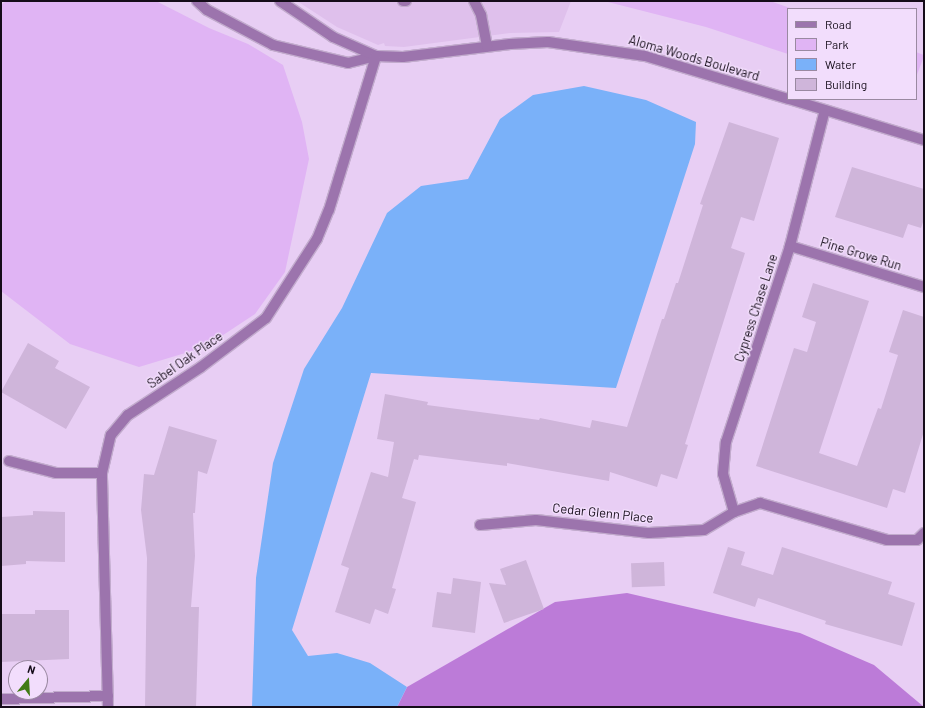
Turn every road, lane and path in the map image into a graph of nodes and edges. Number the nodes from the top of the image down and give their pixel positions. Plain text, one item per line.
1 (197, 1) edge
2 (280, 1) edge
3 (474, 1) edge
4 (488, 46) junction
5 (376, 56) junction
6 (787, 99) edge
7 (791, 100) edge
8 (825, 110) junction
9 (924, 140) edge
10 (790, 246) junction
11 (924, 286) edge
12 (9, 461) dead end
13 (102, 473) junction
14 (734, 512) junction
15 (480, 525) dead end
16 (924, 533) edge
17 (108, 696) junction
18 (1, 699) edge
19 (108, 707) edge

1 - 5 street, Aloma Woods Boulevard
2 - 5 street, Aloma Woods Boulevard
3 - 4 street
4 - 5 street, Aloma Woods Boulevard
4 - 6 street, Aloma Woods Boulevard
5 - 13 street, Sabel Oak Place
7 - 8 street, Aloma Woods Boulevard
8 - 9 street, Aloma Woods Boulevard
8 - 10 street, Cypress Chase Lane
10 - 11 street, Pine Grove Run
10 - 14 street, Cypress Chase Lane
12 - 13 street
13 - 17 street, Sabel Oak Place
14 - 15 street, Cedar Glenn Place
14 - 16 street, Cedar Glenn Place
17 - 18 street
17 - 19 street, Sabel Oak Place

